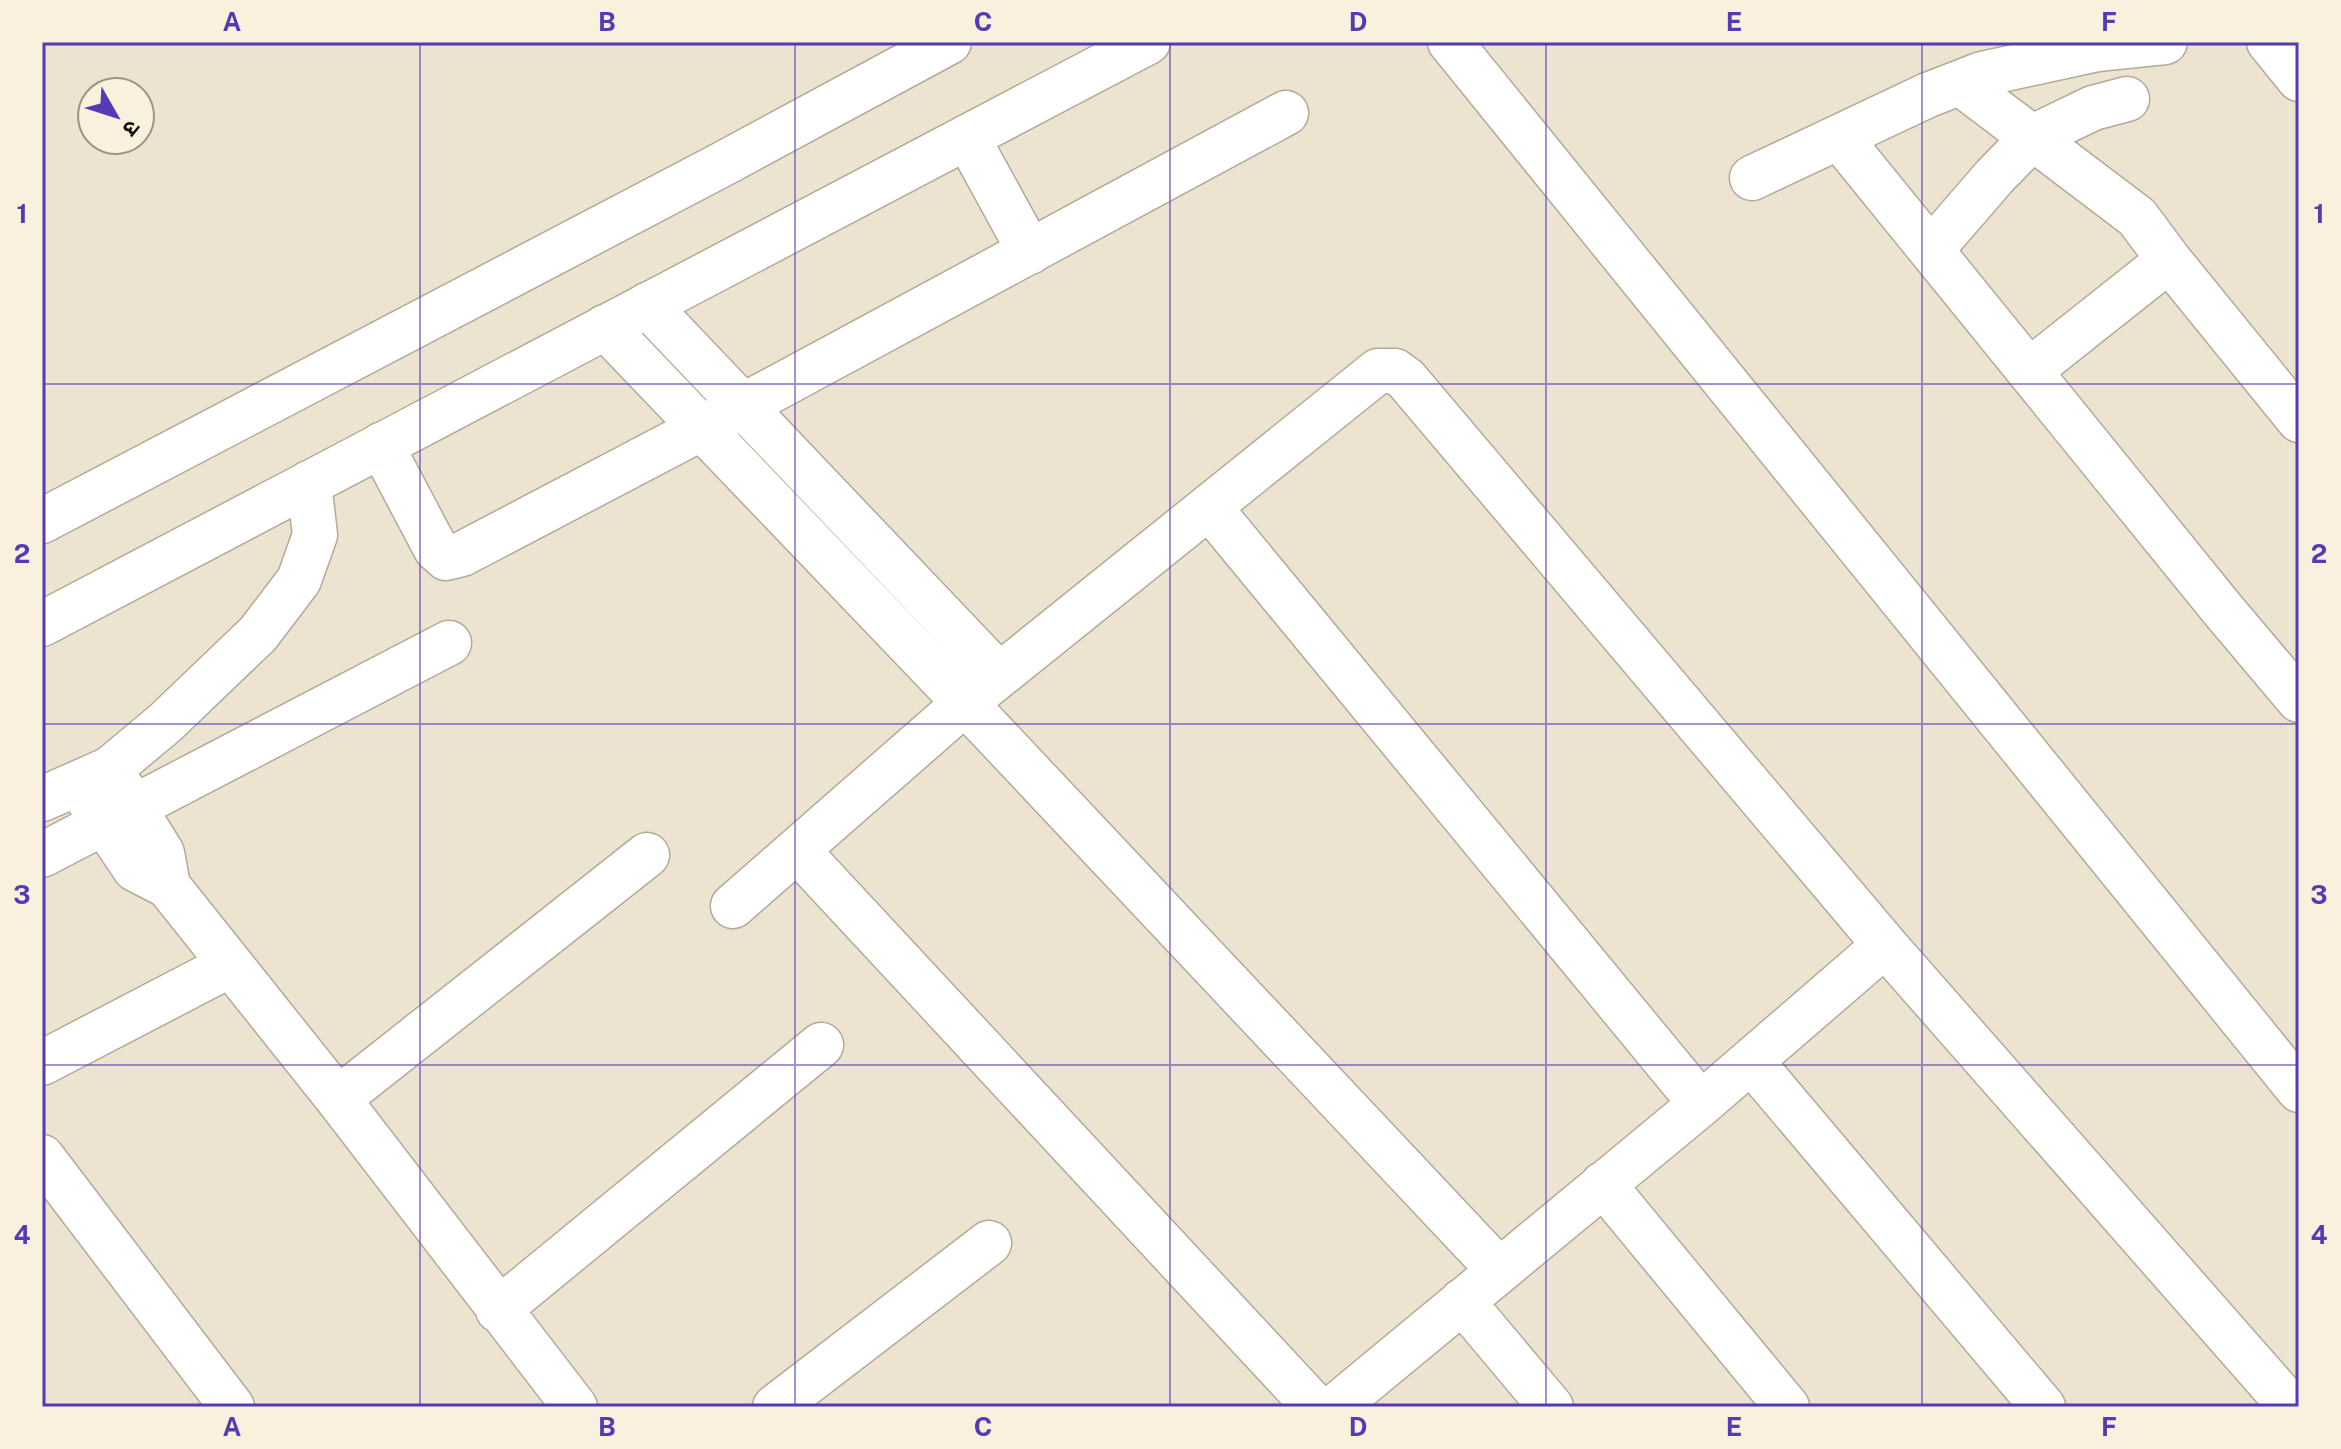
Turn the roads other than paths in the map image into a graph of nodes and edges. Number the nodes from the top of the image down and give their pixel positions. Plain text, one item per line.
1 (949, 42) edge
2 (1148, 42) edge
3 (1450, 42) edge
4 (2165, 42) edge
5 (2269, 42) edge
6 (1971, 66) edge
7 (2299, 79) edge
8 (2127, 99) dead end
9 (1286, 113) dead end
10 (967, 137) junction
11 (1839, 137) junction
12 (2033, 137) junction
13 (1752, 178) dead end
14 (1931, 250) junction
15 (1030, 252) junction
16 (2169, 260) junction
17 (647, 305) junction
18 (605, 327) junction
19 (2029, 371) junction
20 (744, 406) junction
21 (2299, 420) edge
22 (702, 428) junction
23 (381, 445) junction
24 (309, 483) junction
25 (1209, 507) junction
26 (42, 521) edge
27 (865, 534) junction
28 (832, 564) junction
29 (42, 624) edge
30 (449, 643) dead end
31 (999, 675) junction
32 (2299, 700) edge
33 (965, 703) junction
34 (77, 784) edge
35 (119, 814) junction
36 (797, 850) junction
37 (42, 855) edge
38 (647, 855) dead end
39 (733, 906) dead end
40 (1885, 945) junction
41 (230, 965) junction
42 (821, 1045) dead end
43 (1751, 1061) junction
44 (42, 1063) edge
45 (2299, 1090) edge
46 (338, 1099) junction
47 (1701, 1104) junction
48 (42, 1157) edge
49 (1603, 1184) junction
50 (989, 1243) dead end
51 (1499, 1270) junction
52 (1462, 1301) junction
53 (498, 1310) junction
54 (232, 1407) edge
55 (575, 1407) edge
56 (775, 1407) edge
57 (1315, 1407) edge
58 (1335, 1407) edge
59 (1551, 1407) edge
60 (1787, 1407) edge
61 (2043, 1407) edge
62 (2291, 1407) edge

1 - 26 street
2 - 10 street
3 - 45 street
4 - 6 street
5 - 7 street
6 - 11 street
6 - 12 street
8 - 12 street
9 - 15 street
10 - 15 street
10 - 17 street
11 - 13 street
11 - 14 street
12 - 14 street
12 - 16 street
14 - 19 street
15 - 20 street
16 - 19 street
16 - 21 street
17 - 18 street
17 - 20 street
18 - 22 street
18 - 23 street
19 - 32 street
20 - 22 street
20 - 27 street
22 - 23 street
22 - 28 street
23 - 24 street
24 - 29 street
24 - 34 street
25 - 31 street
25 - 40 street
25 - 47 street
27 - 28 street
27 - 31 street
28 - 33 street
30 - 35 street
31 - 33 street
33 - 36 street
33 - 51 street
34 - 35 street
35 - 37 street
35 - 41 street
36 - 39 street
36 - 57 street
38 - 46 street
40 - 43 street
40 - 62 street
41 - 44 street
41 - 46 street
42 - 53 street
43 - 47 street
43 - 61 street
46 - 53 street
47 - 49 street
48 - 54 street
49 - 51 street
49 - 60 street
50 - 56 street
51 - 52 street
52 - 58 street
52 - 59 street
53 - 55 street

